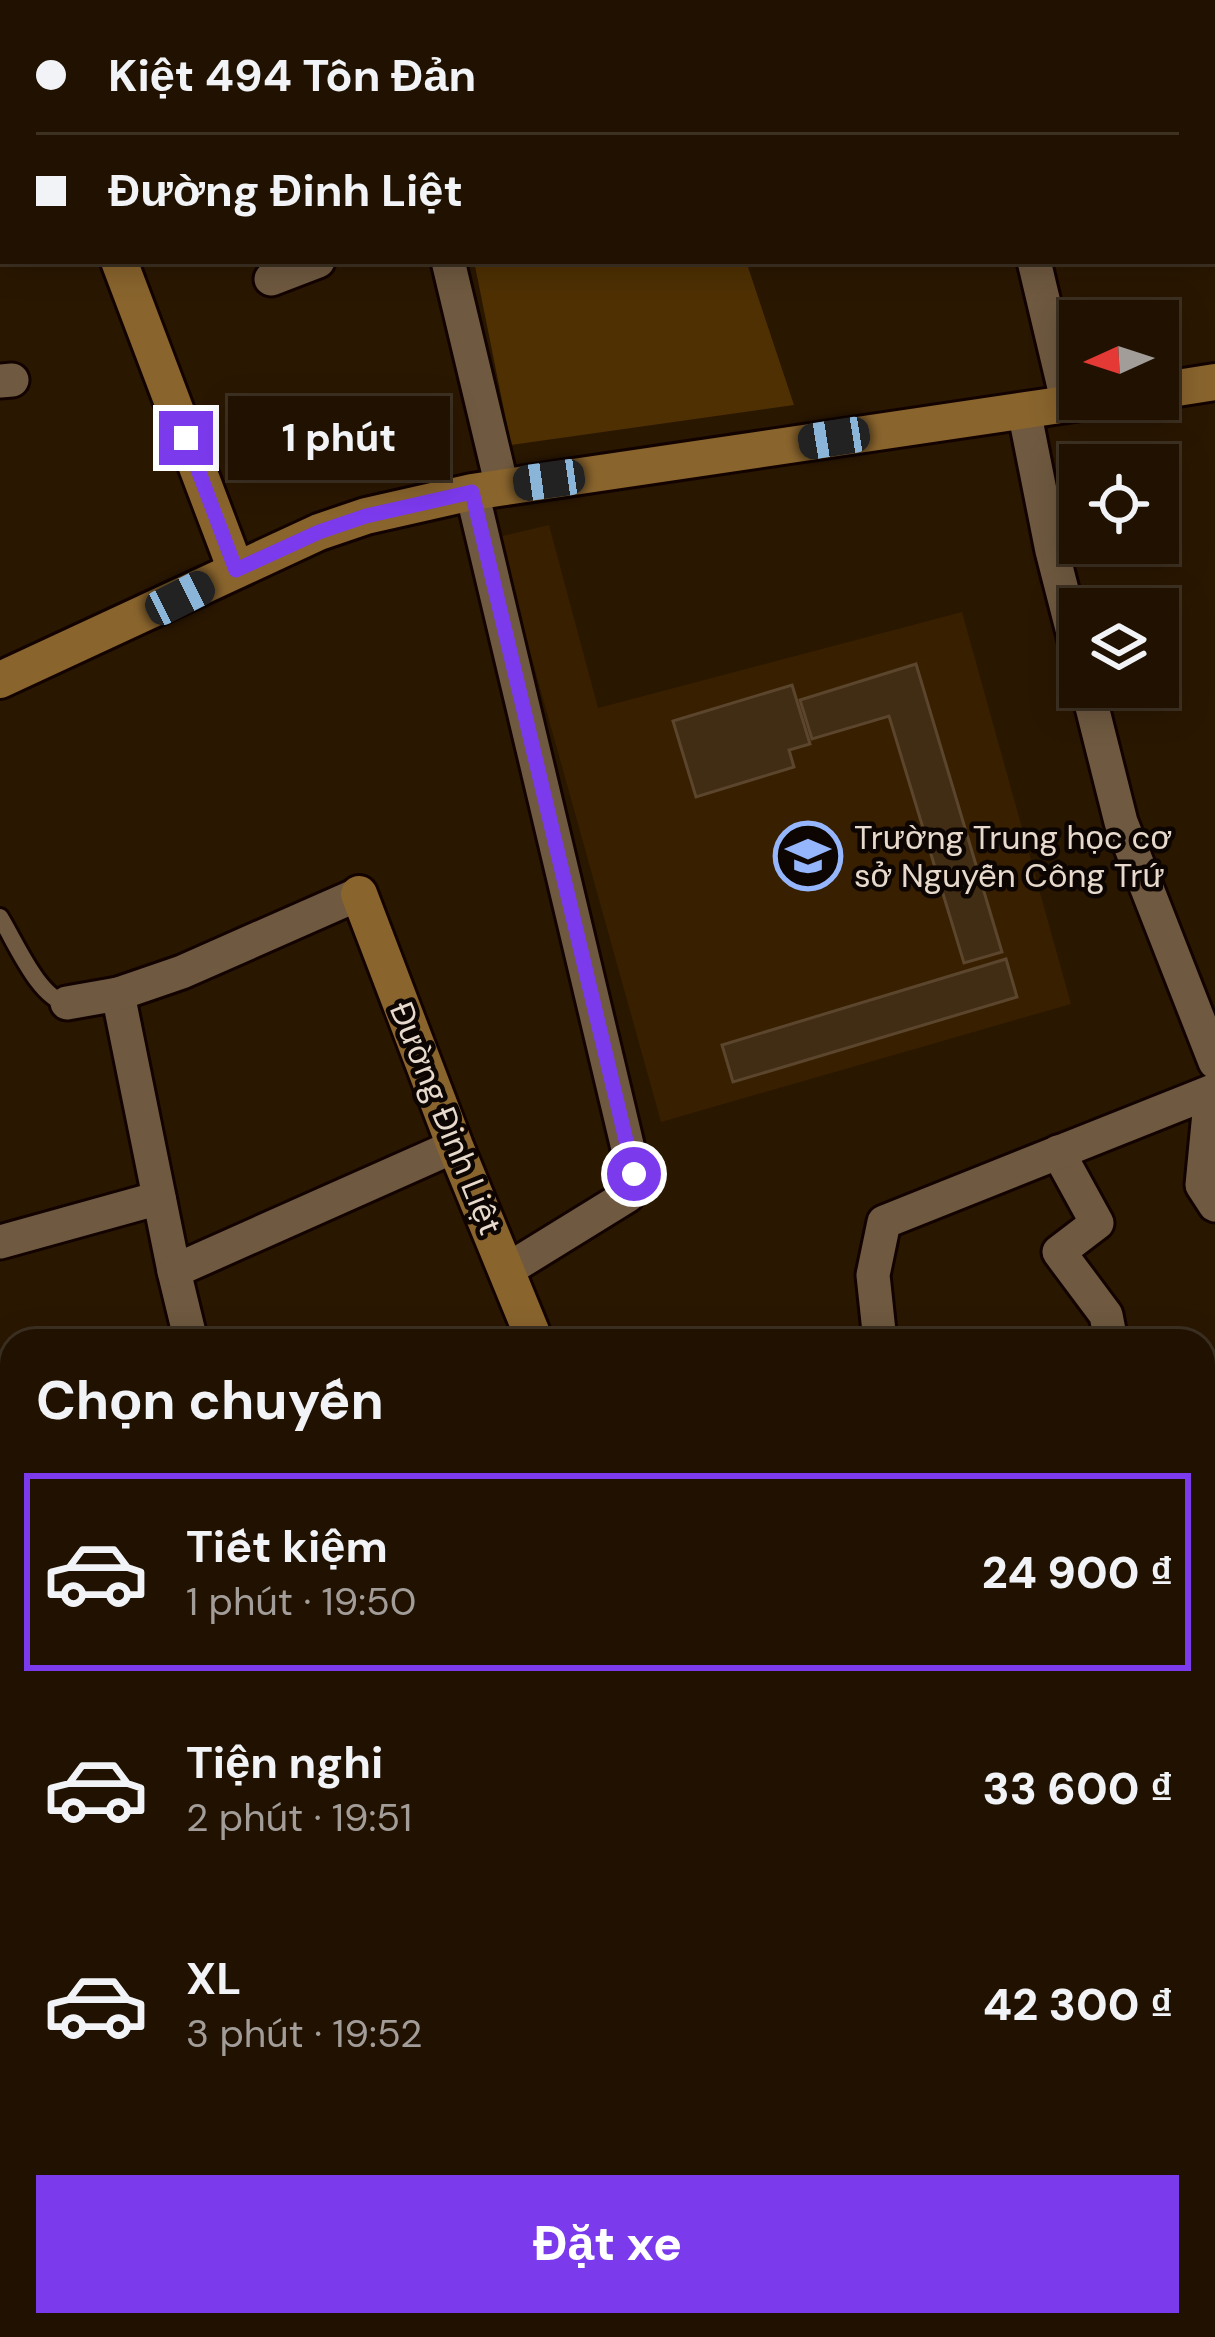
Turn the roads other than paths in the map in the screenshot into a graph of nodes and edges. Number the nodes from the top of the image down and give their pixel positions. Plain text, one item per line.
1 (120, 264) edge
2 (310, 264) edge
3 (449, 264) edge
4 (1035, 264) edge
5 (271, 279) dead end
6 (1059, 330) edge
7 (1215, 382) edge
8 (1179, 388) edge
9 (1059, 405) edge
10 (1024, 410) junction
11 (487, 489) junction
12 (236, 570) junction
13 (1062, 588) edge
14 (0, 680) edge
15 (1092, 708) edge
16 (359, 894) joint
17 (0, 917) edge
18 (118, 994) junction
19 (68, 1003) joint
20 (1214, 1081) edge
21 (455, 1146) junction
22 (1058, 1152) junction
23 (159, 1198) junction
24 (1215, 1205) edge
25 (9, 1239) edge
26 (507, 1270) junction
27 (174, 1271) junction
28 (188, 1329) edge
29 (530, 1329) edge
30 (879, 1329) edge
31 (1109, 1329) edge

1 - 12 street
2 - 5 street
3 - 11 street
4 - 6 street
7 - 8 street
9 - 10 street
10 - 11 street
10 - 13 street
11 - 12 street
11 - 26 street
12 - 14 street
15 - 20 street
16 - 18 street
16 - 21 street, Đường Đinh Liệt
17 - 19 lane
18 - 19 street
18 - 23 street
20 - 22 street
20 - 24 street
21 - 26 street, Đường Đinh Liệt
21 - 27 street
22 - 30 street
22 - 31 street
23 - 25 street
23 - 27 street
26 - 29 street, Đường Đinh Liệt
27 - 28 street

